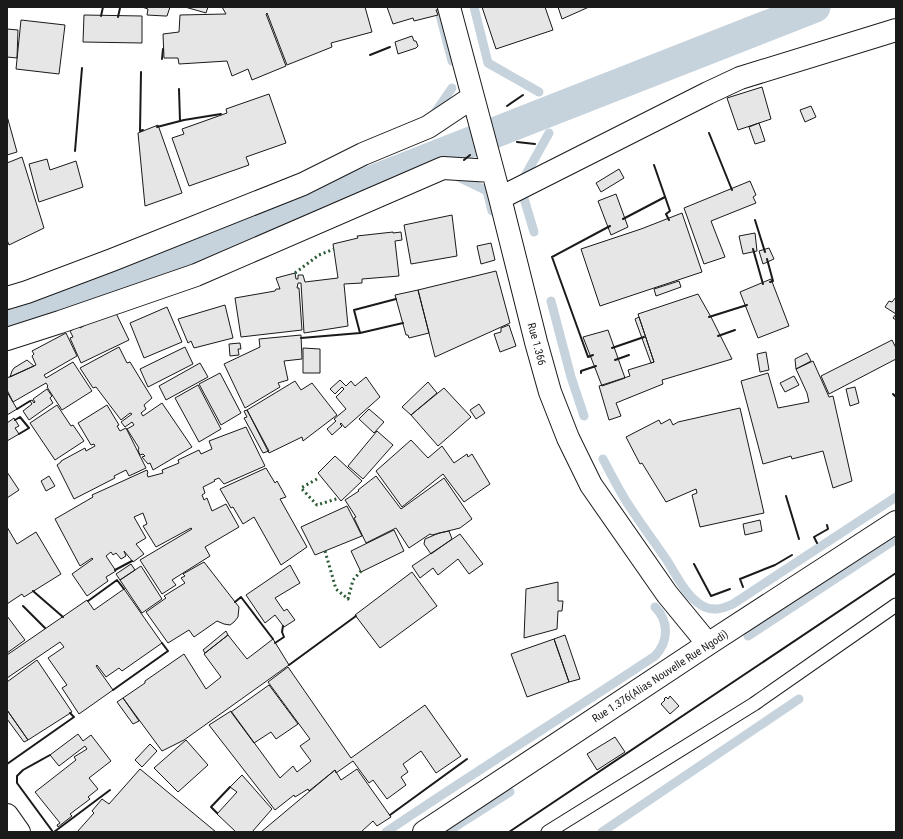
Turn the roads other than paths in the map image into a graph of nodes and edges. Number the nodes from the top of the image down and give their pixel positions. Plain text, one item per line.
1 (449, 7) edge
2 (896, 30) edge
3 (473, 97) junction
4 (492, 171) junction
5 (500, 198) junction
6 (7, 298) edge
7 (7, 339) edge
8 (896, 522) edge
9 (896, 605) edge
10 (708, 644) junction
11 (7, 815) edge
12 (19, 832) edge
13 (424, 832) edge
14 (548, 832) edge

1 - 3 street, Rue 1.366
2 - 5 street
3 - 4 street, Rue 1.366
3 - 6 street
4 - 5 street, Rue 1.366
4 - 7 street
5 - 10 street, Rue 1.366
8 - 10 street, Rue 1.376(Alias Nouvelle Rue Ngodi)
9 - 14 lane
10 - 13 street, Rue 1.376(Alias Nouvelle Rue Ngodi)
11 - 12 street

